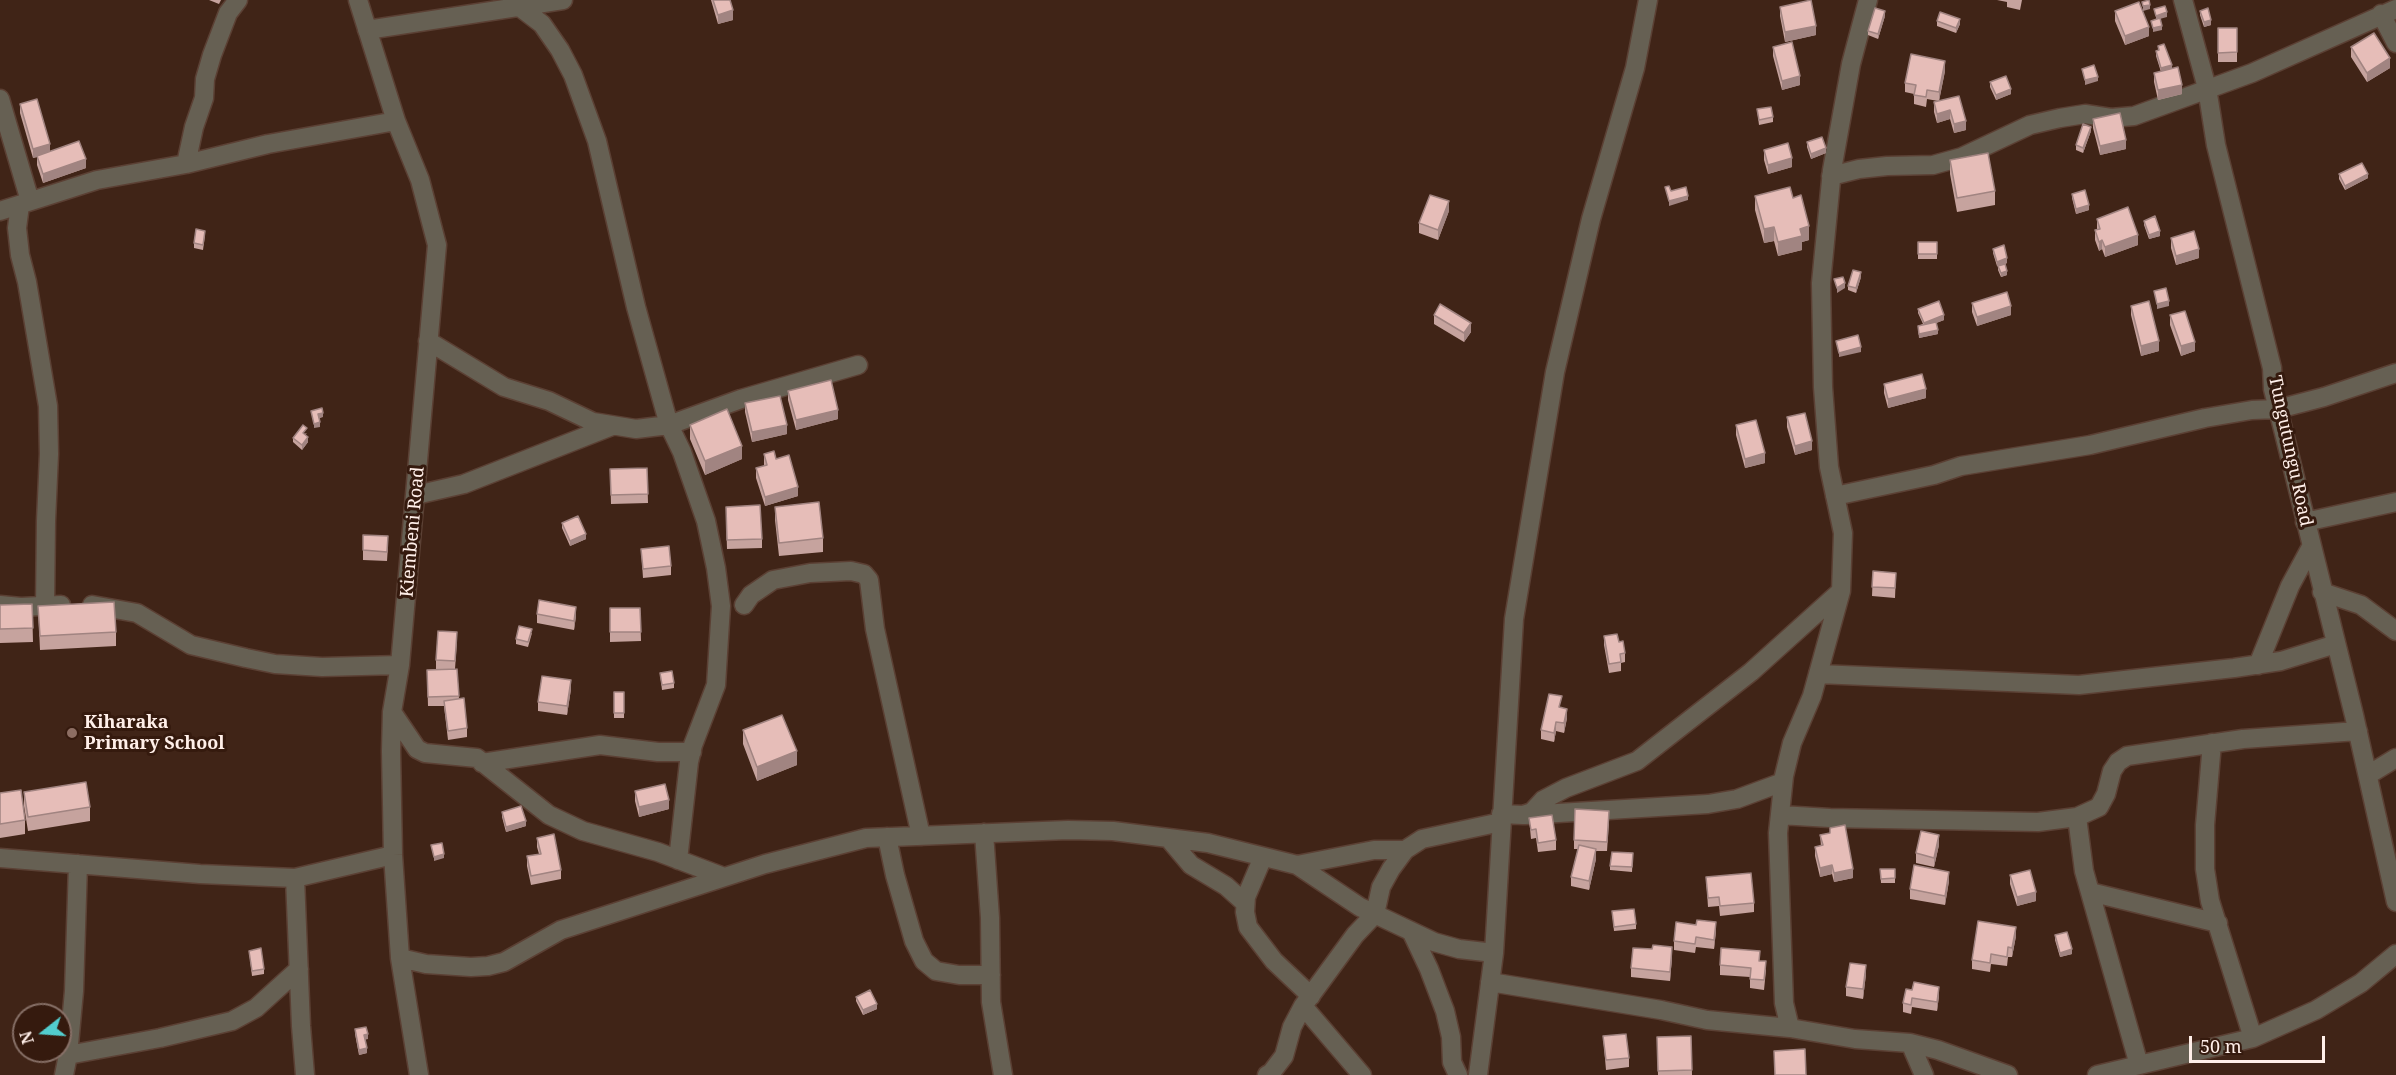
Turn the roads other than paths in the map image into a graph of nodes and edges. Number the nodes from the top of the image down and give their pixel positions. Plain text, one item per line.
1 (238, 0) edge
2 (357, 0) edge
3 (563, 0) edge
4 (1648, 0) edge
5 (1868, 0) edge
6 (2183, 0) edge
7 (521, 8) junction
8 (2388, 11) edge
9 (367, 30) junction
10 (2396, 43) edge
11 (2207, 88) junction
12 (0, 99) edge
13 (396, 121) junction
14 (186, 164) junction
15 (1831, 176) junction
16 (25, 203) junction
17 (0, 211) edge
18 (428, 341) junction
19 (858, 365) dead end
20 (2396, 373) edge
21 (2278, 409) junction
22 (614, 425) junction
23 (669, 425) junction
24 (416, 495) junction
25 (1835, 496) junction
26 (2396, 502) edge
27 (2305, 522) junction
28 (2311, 547) junction
29 (1841, 591) junction
30 (2322, 592) junction
31 (0, 605) edge
32 (744, 605) dead end
33 (45, 606) junction
34 (2396, 631) edge
35 (2336, 644) junction
36 (400, 665) junction
37 (2258, 665) junction
38 (1818, 674) junction
39 (392, 712) junction
40 (2358, 731) junction
41 (2212, 743) junction
42 (692, 752) junction
43 (2396, 758) edge
44 (482, 763) junction
45 (2368, 776) junction
46 (1783, 782) junction
47 (1523, 815) junction
48 (1780, 815) junction
49 (2077, 817) junction
50 (1501, 818) junction
51 (984, 833) junction
52 (921, 836) junction
53 (887, 837) junction
54 (1169, 839) junction
55 (1405, 850) junction
56 (393, 855) junction
57 (0, 858) edge
58 (1263, 858) junction
59 (678, 860) junction
60 (78, 864) junction
61 (1298, 865) junction
62 (724, 877) junction
63 (295, 878) junction
64 (2090, 892) junction
65 (2396, 902) edge
66 (1245, 903) junction
67 (1375, 914) junction
68 (2217, 923) junction
69 (1411, 931) junction
70 (1494, 953) junction
71 (2396, 954) edge
72 (400, 958) junction
73 (299, 969) junction
74 (991, 975) junction
75 (1490, 982) junction
76 (1307, 1001) junction
77 (72, 1003) edge
78 (1790, 1028) junction
79 (2253, 1038) junction
80 (1910, 1043) junction
81 (72, 1054) edge
82 (2139, 1065) junction
83 (418, 1069) edge
84 (305, 1075) edge
85 (435, 1075) edge
86 (1003, 1075) edge
87 (1267, 1075) edge
88 (1362, 1075) edge
89 (1458, 1075) edge
90 (1478, 1075) edge
91 (1924, 1075) edge
92 (2008, 1075) edge
93 (2097, 1075) edge

1 - 14 street
2 - 9 street, Kiembeni Road
3 - 7 street
4 - 50 street
5 - 15 street
6 - 11 street, Tungutungu Road
7 - 9 street
7 - 23 street
8 - 10 street
8 - 11 street
9 - 13 street, Kiembeni Road
11 - 15 street
11 - 21 street, Tungutungu Road
12 - 16 street
13 - 14 street
13 - 18 street, Kiembeni Road
14 - 16 street
15 - 25 street
16 - 17 street
16 - 33 street
18 - 22 street
18 - 24 street, Kiembeni Road
19 - 23 street
20 - 21 street
21 - 25 street
21 - 27 street, Tungutungu Road
22 - 23 street
22 - 24 street
23 - 42 street
24 - 36 street, Kiembeni Road
25 - 29 street
26 - 27 street
27 - 28 street, Tungutungu Road
28 - 30 street, Tungutungu Road
28 - 37 street
29 - 38 street
29 - 47 street
30 - 34 street
30 - 35 street, Tungutungu Road
31 - 33 street
32 - 52 street
33 - 36 street
35 - 37 street
35 - 40 street, Tungutungu Road
36 - 39 street, Kiembeni Road
37 - 38 street
38 - 46 street
39 - 44 street
39 - 56 street, Kiembeni Road
40 - 41 street
40 - 45 street, Tungutungu Road
41 - 49 street
41 - 68 street
42 - 44 street
42 - 59 street
43 - 45 street
44 - 59 street
45 - 65 street, Tungutungu Road
46 - 47 street
46 - 48 street
47 - 50 street
48 - 49 street
48 - 78 street
49 - 64 street
50 - 55 street
50 - 70 street
51 - 52 street
51 - 54 street
51 - 74 street
52 - 53 street
53 - 62 street
53 - 74 street
54 - 58 street
54 - 66 street
55 - 61 street
55 - 67 street
56 - 63 street
56 - 72 street, Kiembeni Road
57 - 60 street
58 - 61 street
58 - 66 street
59 - 62 street
60 - 63 street
60 - 77 street
61 - 67 street
62 - 72 street
63 - 73 street
64 - 68 street
64 - 82 street
66 - 76 street
67 - 69 street
67 - 76 street
68 - 79 street
69 - 70 street
69 - 89 street
70 - 75 street
71 - 79 street
72 - 83 street, Kiembeni Road
73 - 81 street
73 - 84 street
74 - 86 street
75 - 78 street
75 - 90 street
76 - 87 street
76 - 88 street
78 - 80 street
79 - 82 street
80 - 91 street
80 - 92 street
82 - 93 street
83 - 85 street

